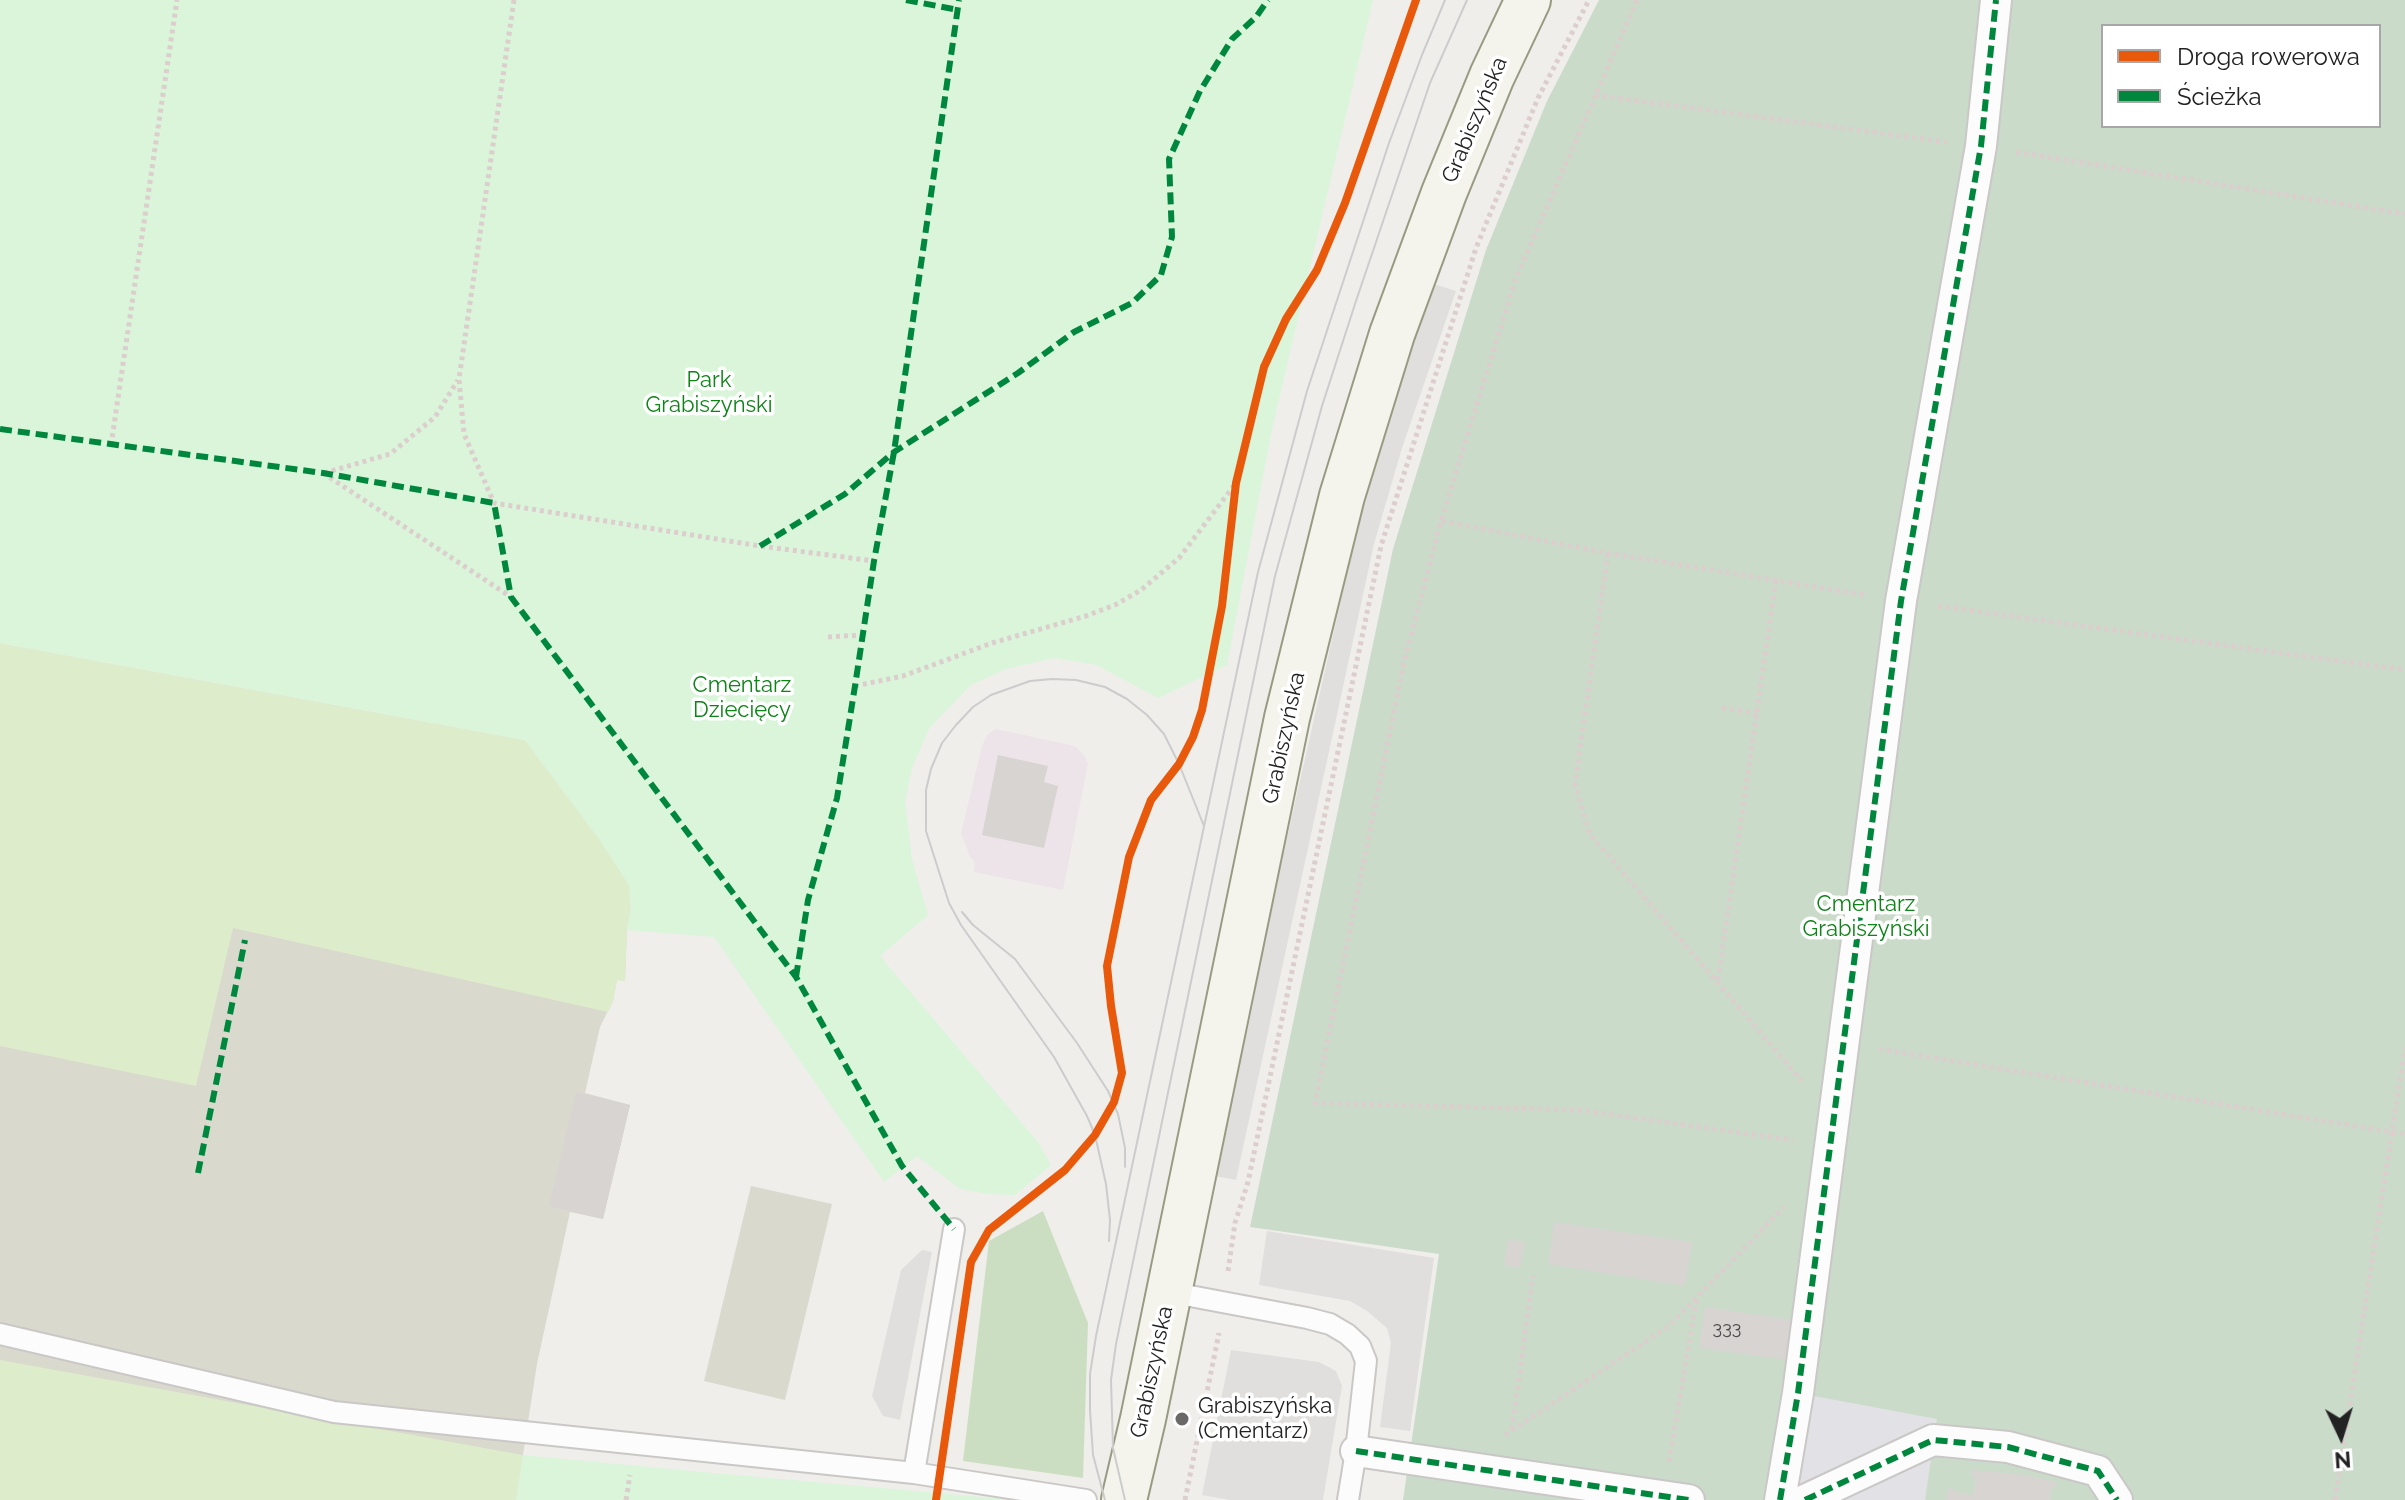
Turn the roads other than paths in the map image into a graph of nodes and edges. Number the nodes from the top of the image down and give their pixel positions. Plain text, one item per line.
1 (1528, 0) edge
2 (1996, 0) edge
3 (954, 1229) dead end
4 (1169, 1292) junction
5 (0, 1334) edge
6 (1356, 1451) junction
7 (914, 1473) junction
8 (1676, 1498) edge
9 (1086, 1500) edge
10 (1124, 1500) edge
11 (1348, 1500) edge
12 (1780, 1500) edge
13 (1805, 1500) edge
14 (2117, 1500) edge

1 - 4 main road, Grabiszyńska
2 - 12 street
3 - 7 lane
4 - 6 lane
4 - 10 main road, Grabiszyńska
5 - 7 lane
6 - 8 street
6 - 11 lane
7 - 9 lane
13 - 14 street

